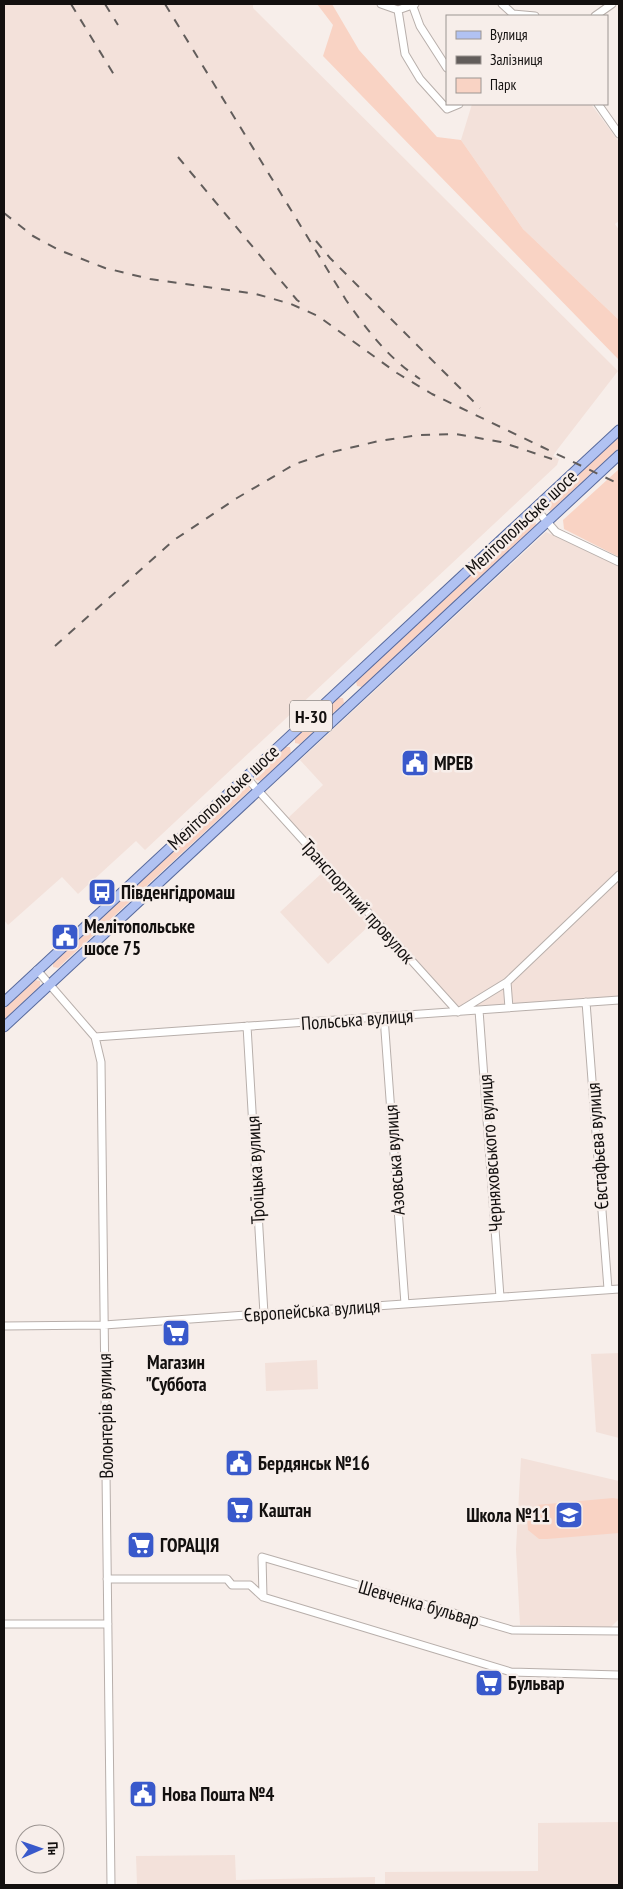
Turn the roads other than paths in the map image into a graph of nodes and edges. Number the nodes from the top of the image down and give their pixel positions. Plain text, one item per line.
1 (381, 4) edge
2 (414, 4) edge
3 (502, 4) edge
4 (612, 4) edge
5 (398, 10) junction
6 (524, 15) edge
7 (596, 15) edge
8 (446, 66) edge
9 (457, 105) edge
10 (599, 105) edge
11 (619, 134) edge
12 (619, 430) edge
13 (619, 455) edge
14 (536, 509) junction
15 (548, 522) junction
16 (619, 562) edge
17 (246, 777) junction
18 (258, 791) junction
19 (619, 875) edge
20 (37, 970) junction
21 (507, 982) junction
22 (50, 984) junction
23 (619, 1000) edge
24 (4, 1002) edge
25 (586, 1002) junction
26 (509, 1008) junction
27 (479, 1010) junction
28 (458, 1012) junction
29 (384, 1017) junction
30 (247, 1026) junction
31 (4, 1027) edge
32 (95, 1037) junction
33 (619, 1289) edge
34 (608, 1290) junction
35 (500, 1297) junction
36 (405, 1304) junction
37 (264, 1314) junction
38 (104, 1325) junction
39 (4, 1326) edge
40 (107, 1579) junction
41 (263, 1597) junction
42 (4, 1624) edge
43 (108, 1624) junction
44 (619, 1631) edge
45 (619, 1675) edge
46 (111, 1885) edge

1 - 5 street
2 - 5 street
2 - 8 street
3 - 6 street
4 - 7 street
5 - 9 street
10 - 11 street
12 - 14 main road, Мелітопольське шосе / Н-30
13 - 15 main road, Мелітопольське шосе / Н-30
14 - 15 street
14 - 17 main road, Мелітопольське шосе / Н-30
15 - 16 street
15 - 18 main road, Мелітопольське шосе / Н-30
17 - 18 street, Транспортний провулок
17 - 20 main road, Мелітопольське шосе / Н-30
18 - 22 main road, Мелітопольське шосе / Н-30
18 - 28 street, Транспортний провулок
19 - 21 street
20 - 22 street, Волонтерів вулиця
20 - 24 main road, Мелітопольське шосе / Н-30
21 - 26 street
21 - 28 street
22 - 31 main road, Мелітопольське шосе / Н-30
22 - 32 street, Волонтерів вулиця
23 - 25 street, Польська вулиця
25 - 26 street, Польська вулиця
25 - 34 street, Євстафьєва вулиця
26 - 27 street, Польська вулиця
27 - 28 street, Польська вулиця
27 - 35 street, Черняховського вулиця
28 - 29 street, Польська вулиця
29 - 30 street, Польська вулиця
29 - 36 street, Азовська вулиця
30 - 32 street, Польська вулиця
30 - 37 street, Троїцька вулиця
32 - 38 street, Волонтерів вулиця
33 - 34 street, Європейська вулиця
34 - 35 street, Європейська вулиця
35 - 36 street, Європейська вулиця
36 - 37 street, Європейська вулиця
37 - 38 street, Європейська вулиця
38 - 39 street, Європейська вулиця
38 - 40 street, Волонтерів вулиця
40 - 41 street, Шевченка бульвар
40 - 43 street, Волонтерів вулиця
41 - 44 street, Шевченка бульвар
41 - 45 street, Шевченка бульвар
42 - 43 street
43 - 46 street, Волонтерів вулиця

